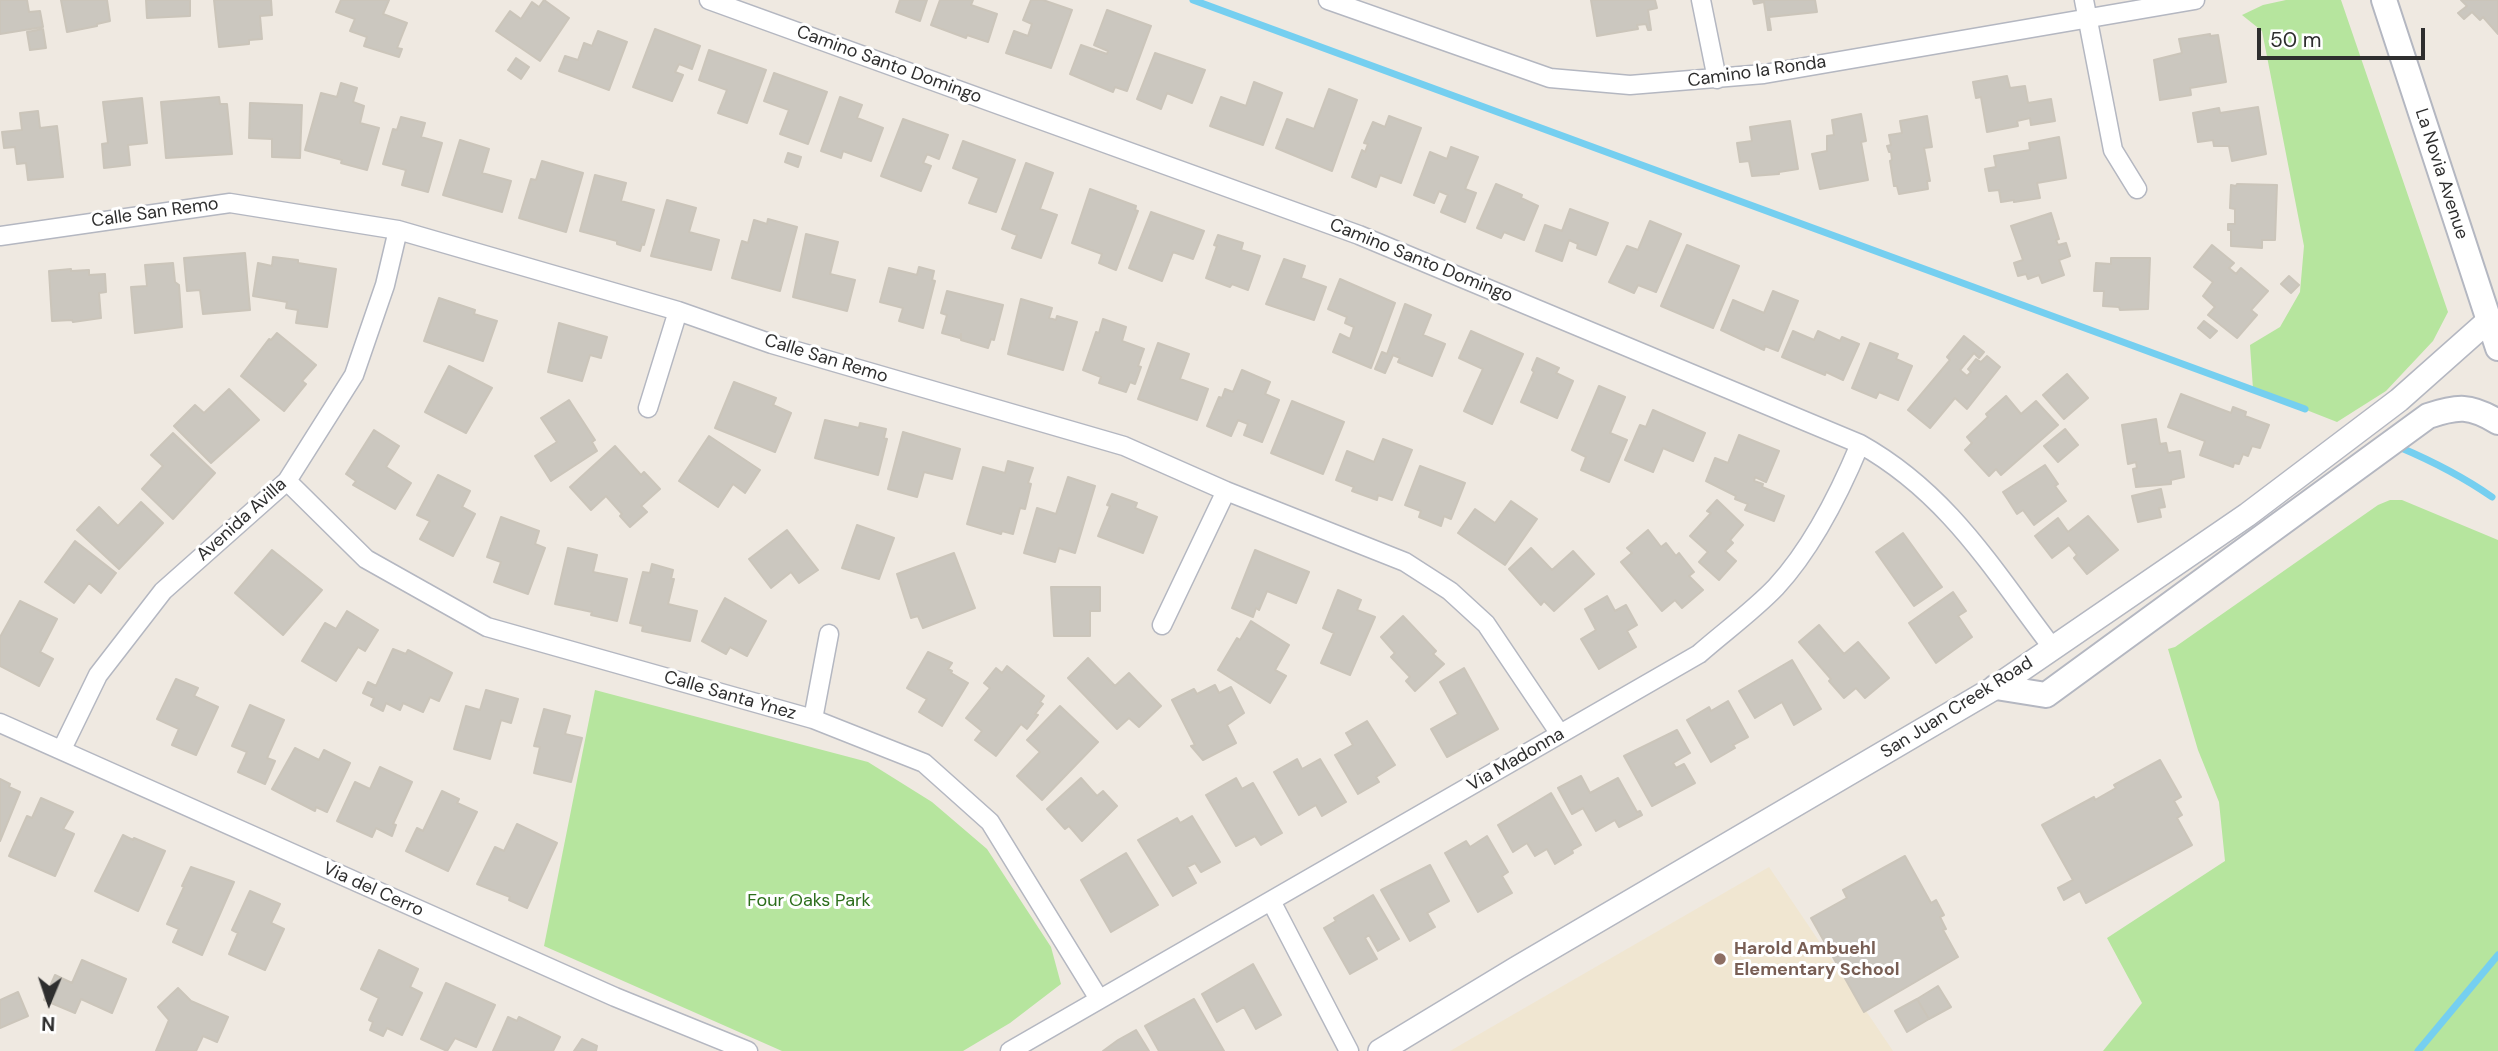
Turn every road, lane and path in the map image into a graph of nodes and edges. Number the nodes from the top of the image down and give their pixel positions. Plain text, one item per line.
1 (709, 0) edge
2 (1328, 0) edge
3 (1701, 0) edge
4 (2195, 0) edge
5 (2384, 0) edge
6 (2086, 9) edge
7 (1717, 79) junction
8 (2137, 189) dead end
9 (398, 230) junction
10 (0, 236) edge
11 (678, 311) junction
12 (2493, 317) edge
13 (2498, 348) edge
14 (648, 408) dead end
15 (2498, 422) edge
16 (1860, 444) junction
17 (287, 481) junction
18 (1226, 491) junction
19 (1162, 625) dead end
20 (829, 634) dead end
21 (2052, 648) junction
22 (1996, 687) junction
23 (813, 719) junction
24 (0, 723) edge
25 (1560, 734) junction
26 (62, 749) junction
27 (1271, 901) junction
28 (1099, 999) junction
29 (748, 1051) edge
30 (1010, 1051) edge
31 (1349, 1051) edge
32 (1380, 1051) edge

1 - 16 street, Camino Santo Domingo
2 - 7 street, Camino la Ronda
3 - 7 street
4 - 6 street, Camino la Ronda
5 - 12 main road, La Novia Avenue
6 - 7 street, Camino la Ronda
6 - 8 street
9 - 10 street, Calle San Remo
9 - 11 street, Calle San Remo
9 - 17 street, Avenida Avilla
11 - 14 street
11 - 18 street, Calle San Remo
12 - 13 main road, La Novia Avenue
12 - 21 street, San Juan Creek Road
15 - 22 main road
16 - 21 street, Camino Santo Domingo
16 - 25 street, Via Madonna
17 - 23 street, Calle Santa Ynez
17 - 26 street, Avenida Avilla
18 - 19 street
18 - 25 street, Calle San Remo
20 - 23 street
21 - 22 street, San Juan Creek Road
22 - 32 street, San Juan Creek Road
23 - 28 street, Calle Santa Ynez
24 - 26 street, Via del Cerro
25 - 27 street, Via Madonna
26 - 29 street, Via del Cerro
27 - 28 street, Via Madonna
27 - 31 street
28 - 30 street, Via Madonna

